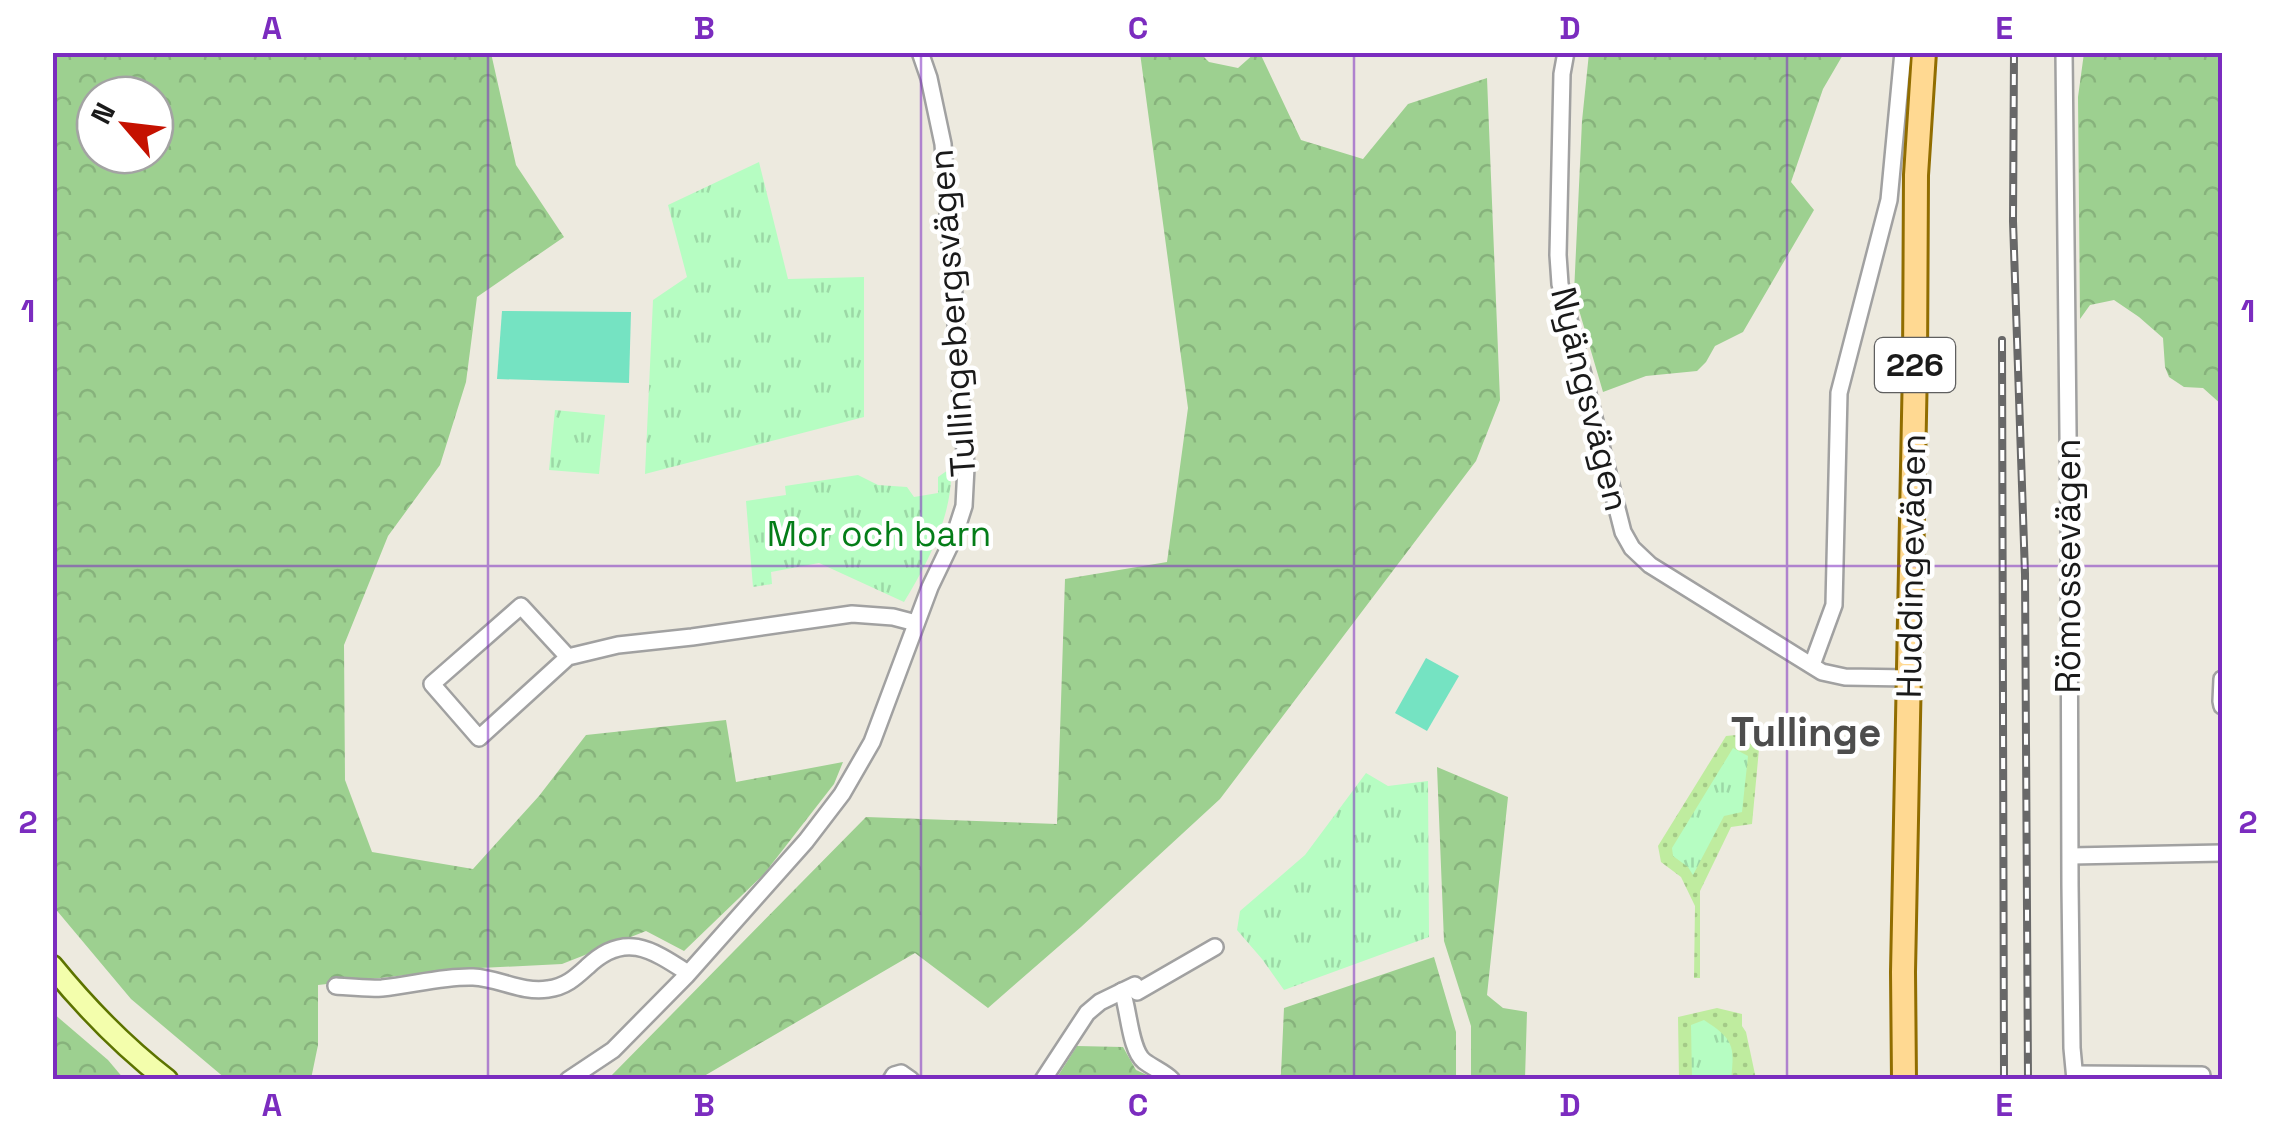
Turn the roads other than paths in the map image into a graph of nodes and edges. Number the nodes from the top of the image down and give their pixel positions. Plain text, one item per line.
1 (920, 52) edge
2 (1566, 52) edge
3 (1903, 52) edge
4 (1924, 52) edge
5 (2064, 52) edge
6 (916, 623) junction
7 (568, 656) junction
8 (1812, 666) junction
9 (1909, 678) junction
10 (2222, 678) edge
11 (2222, 706) edge
12 (2222, 853) edge
13 (2071, 856) junction
14 (1215, 947) dead end
15 (52, 966) edge
16 (688, 973) junction
17 (336, 986) dead end
18 (1122, 991) junction
19 (2202, 1075) dead end
20 (2075, 1077) edge
21 (167, 1080) edge
22 (568, 1080) edge
23 (891, 1080) edge
24 (911, 1080) edge
25 (1043, 1080) edge
26 (1172, 1080) edge
27 (1904, 1080) edge

1 - 6 street, Tullingebergsvägen
2 - 8 street, Nyängsvägen
3 - 8 street
4 - 9 main road, Huddingevägen / 226
5 - 13 street, Römossevägen
6 - 7 street
6 - 16 street, Tullingebergsvägen
7 - 7 street
8 - 9 street, Nyängsvägen
9 - 27 main road, Huddingevägen / 226
10 - 11 street
12 - 13 street
13 - 20 street, Römossevägen
14 - 18 street
15 - 21 street
16 - 17 street
16 - 22 street, Tullingebergsvägen
18 - 25 street
18 - 26 street
19 - 20 street
23 - 24 street

